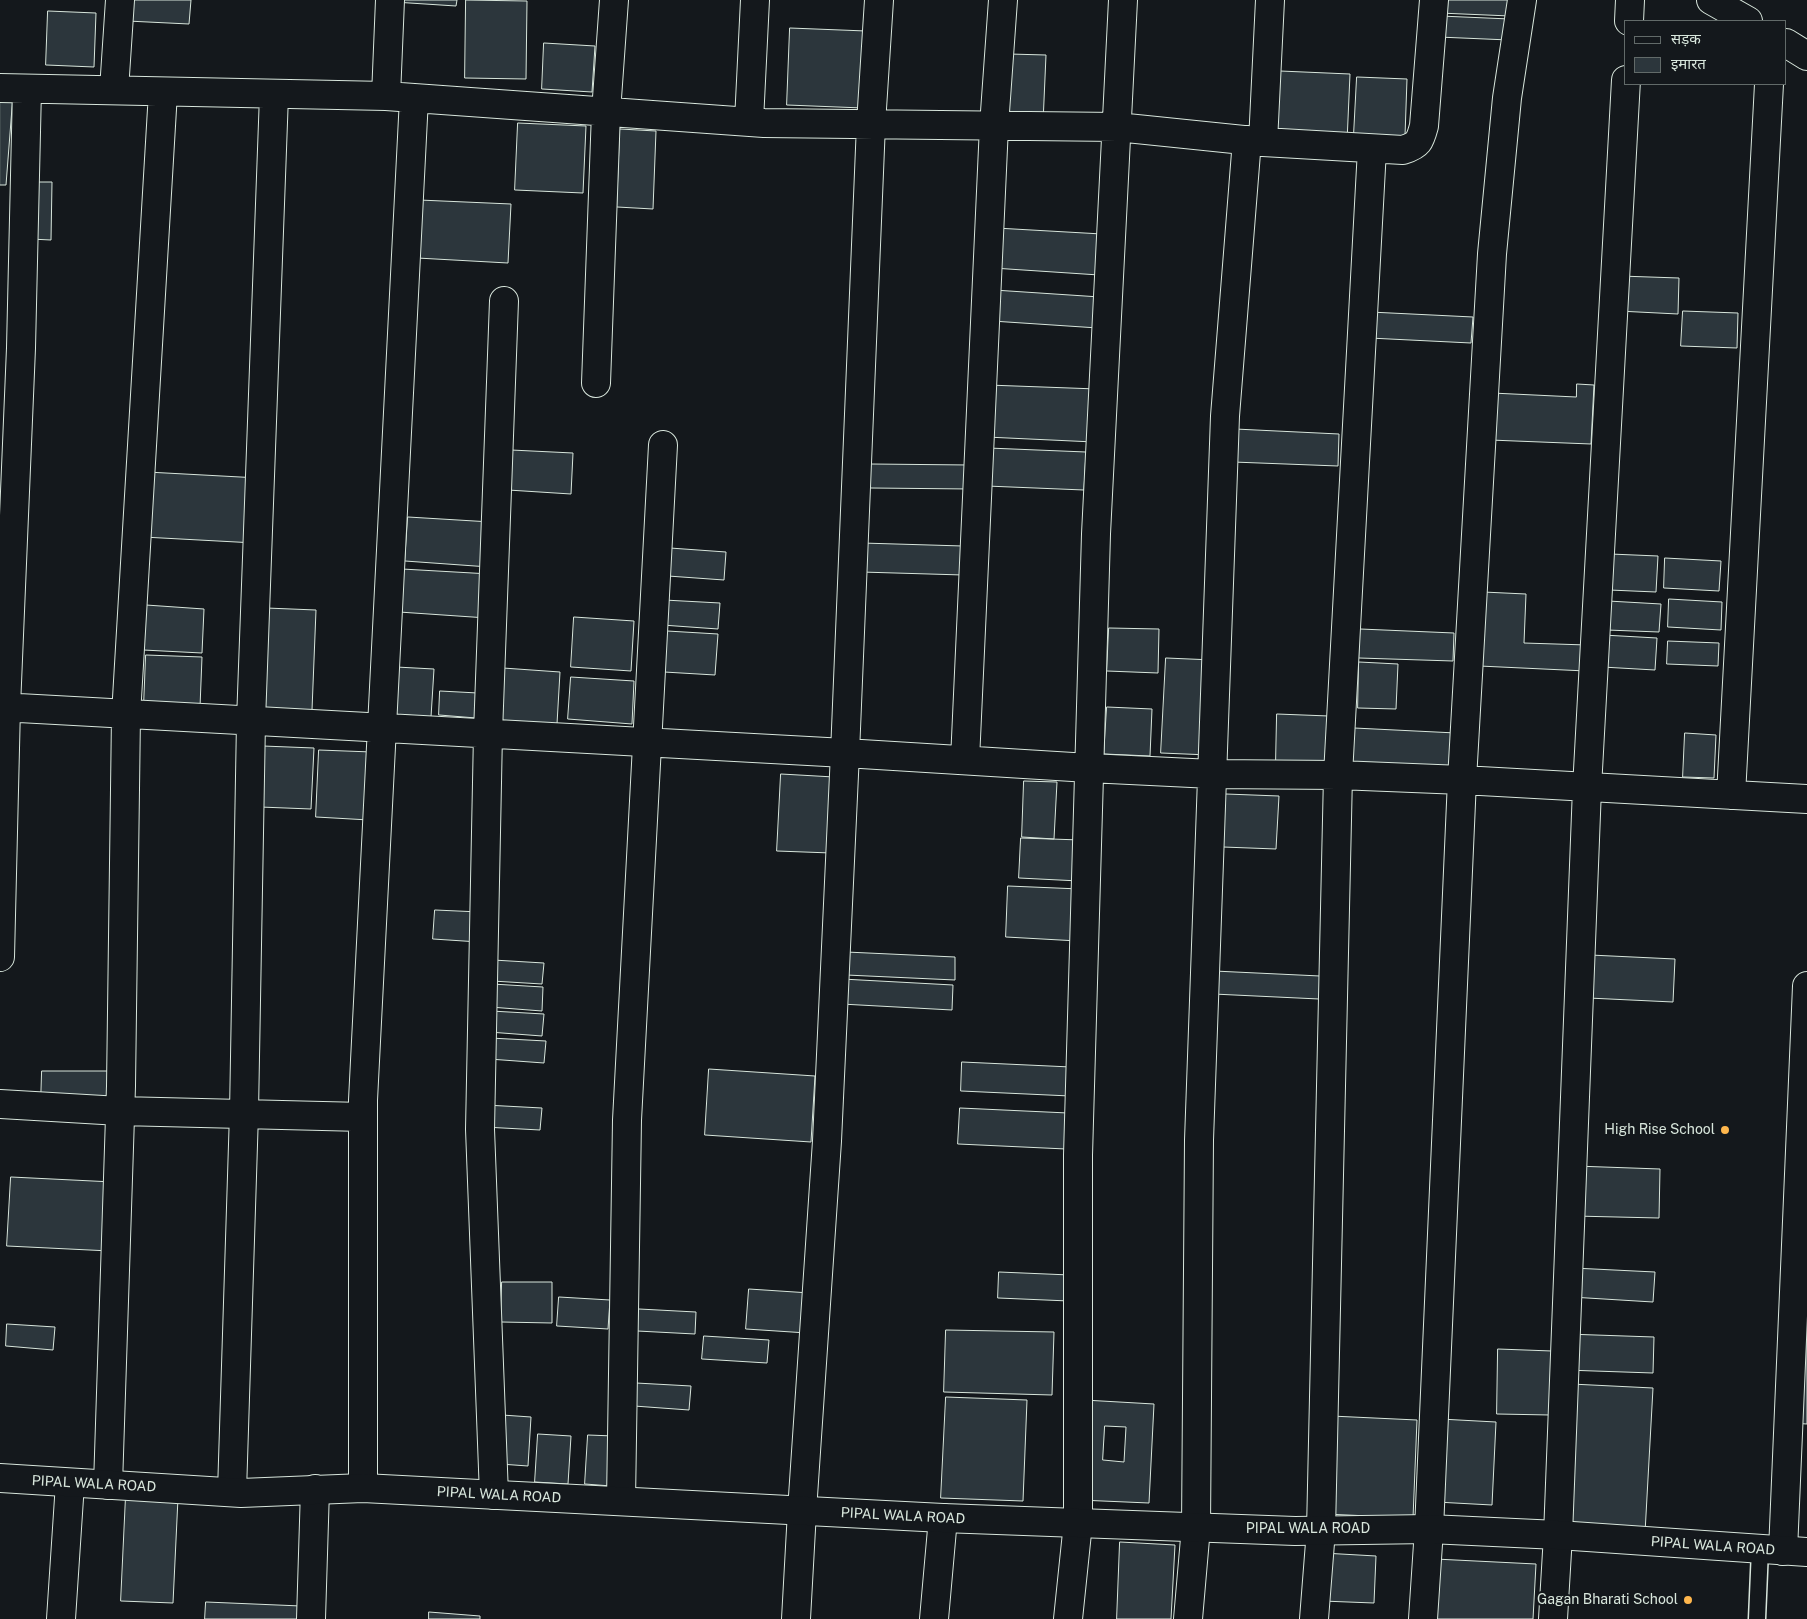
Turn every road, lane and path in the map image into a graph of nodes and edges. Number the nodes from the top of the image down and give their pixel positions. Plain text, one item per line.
1 (120, 0) edge
2 (390, 0) edge
3 (614, 0) edge
4 (755, 0) edge
5 (879, 0) edge
6 (1003, 0) edge
7 (1123, 0) edge
8 (1270, 0) edge
9 (1434, 0) edge
10 (1522, 0) edge
11 (1630, 0) edge
12 (1711, 0) edge
13 (1629, 20) edge
14 (1746, 20) edge
15 (1787, 44) edge
16 (1807, 56) edge
17 (1626, 85) edge
18 (1769, 85) edge
19 (0, 88) edge
20 (27, 89) junction
21 (114, 90) junction
22 (163, 92) junction
23 (274, 95) junction
24 (386, 96) junction
25 (414, 98) junction
26 (606, 112) junction
27 (749, 121) junction
28 (871, 124) junction
29 (994, 126) junction
30 (1117, 127) junction
31 (1255, 141) junction
32 (1372, 149) junction
33 (504, 301) dead end
34 (596, 383) dead end
35 (663, 445) dead end
36 (3, 707) edge
37 (126, 715) junction
38 (251, 721) junction
39 (383, 727) junction
40 (488, 733) junction
41 (647, 742) junction
42 (846, 753) junction
43 (965, 760) junction
44 (1089, 768) junction
45 (1212, 774) junction
46 (1338, 775) junction
47 (1462, 780) junction
48 (1587, 788) junction
49 (1731, 795) junction
50 (1807, 799) edge
51 (0, 957) edge
52 (1807, 986) edge
53 (0, 1104) edge
54 (120, 1111) junction
55 (244, 1113) junction
56 (363, 1117) junction
57 (0, 1478) edge
58 (70, 1483) junction
59 (108, 1485) junction
60 (363, 1488) junction
61 (315, 1489) junction
62 (232, 1492) junction
63 (494, 1495) junction
64 (621, 1502) junction
65 (802, 1511) junction
66 (942, 1518) junction
67 (1078, 1523) junction
68 (1196, 1527) junction
69 (1429, 1529) junction
70 (1321, 1530) junction
71 (1558, 1535) junction
72 (1783, 1550) edge
73 (60, 1619) edge
74 (311, 1619) edge
75 (796, 1619) edge
76 (934, 1619) edge
77 (1068, 1619) edge
78 (1188, 1619) edge
79 (1314, 1619) edge
80 (1422, 1619) edge
81 (1553, 1619) edge
82 (1757, 1619) edge

1 - 21 street
2 - 24 street
3 - 26 street
4 - 27 street
5 - 28 street
6 - 29 street
7 - 30 street
8 - 31 street
9 - 32 street
10 - 47 street
11 - 13 street
12 - 14 street
15 - 16 street
17 - 48 street
18 - 49 street
19 - 20 street
20 - 21 street
20 - 36 street
21 - 22 street
22 - 23 street
22 - 37 street
23 - 24 street
23 - 38 street
24 - 25 street
25 - 26 street
25 - 39 street
26 - 27 street
26 - 34 street
27 - 28 street
28 - 29 street
28 - 42 street
29 - 30 street
29 - 43 street
30 - 31 street
30 - 44 street
31 - 32 street
31 - 45 street
32 - 46 street
33 - 40 street
35 - 41 street
36 - 37 street
36 - 51 street
37 - 38 street
37 - 54 street
38 - 39 street
38 - 55 street
39 - 40 street
39 - 56 street
40 - 41 street
40 - 63 street
41 - 42 street
41 - 64 street
42 - 43 street
42 - 65 street
43 - 44 street
44 - 45 street
44 - 67 street
45 - 46 street
45 - 68 street
46 - 47 street
46 - 70 street
47 - 48 street
47 - 69 street
48 - 49 street
48 - 71 street
49 - 50 street
52 - 72 street
53 - 54 street
54 - 55 street
54 - 59 street
55 - 56 street
55 - 62 street
56 - 60 street
57 - 58 street, PIPAL WALA ROAD
58 - 59 street, PIPAL WALA ROAD
58 - 73 street
59 - 62 street, PIPAL WALA ROAD
60 - 61 street, PIPAL WALA ROAD
60 - 63 street, PIPAL WALA ROAD
61 - 62 street, PIPAL WALA ROAD
61 - 74 street
63 - 64 street, PIPAL WALA ROAD
64 - 65 street, PIPAL WALA ROAD
65 - 66 street, PIPAL WALA ROAD
65 - 75 street
66 - 67 street, PIPAL WALA ROAD
66 - 76 street
67 - 68 street, PIPAL WALA ROAD
67 - 77 street
68 - 70 street, PIPAL WALA ROAD
68 - 78 street
69 - 70 street, PIPAL WALA ROAD
69 - 71 street, PIPAL WALA ROAD
69 - 80 street
70 - 79 street
71 - 72 street, PIPAL WALA ROAD
71 - 81 street
72 - 82 lane

